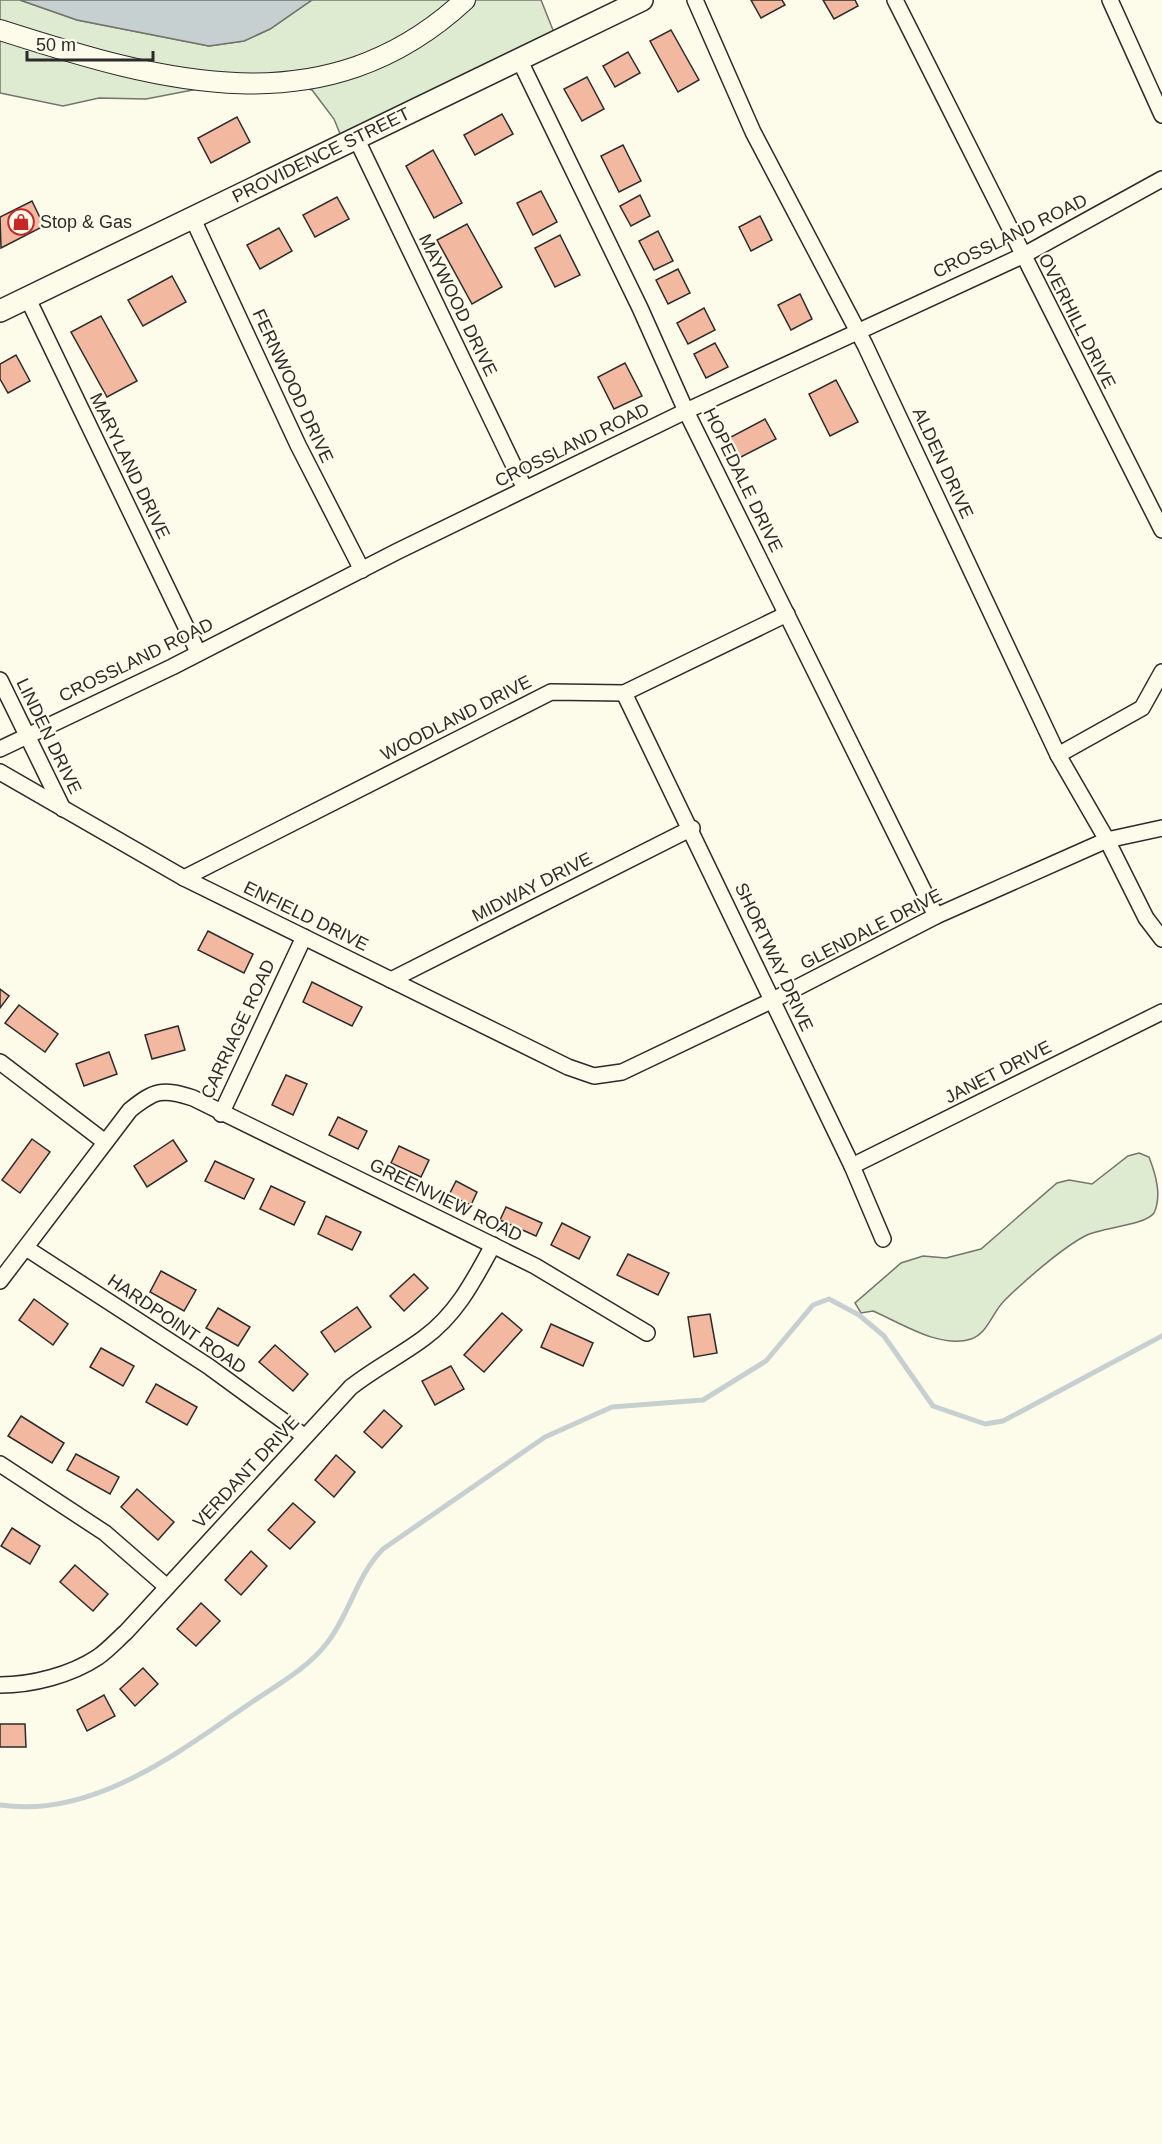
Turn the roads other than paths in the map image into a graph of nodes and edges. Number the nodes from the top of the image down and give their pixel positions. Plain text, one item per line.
1 (465, 0) edge
2 (642, 0) edge
3 (695, 0) edge
4 (895, 0) edge
5 (1112, 1) edge
6 (0, 30) edge
7 (519, 59) junction
8 (1162, 115) edge
9 (356, 138) junction
10 (1162, 180) edge
11 (192, 217) junction
12 (1022, 256) junction
13 (27, 297) junction
14 (0, 311) edge
15 (856, 331) junction
16 (686, 411) junction
17 (525, 489) junction
18 (1162, 530) edge
19 (362, 570) junction
20 (787, 614) junction
21 (198, 652) junction
22 (1162, 672) edge
23 (0, 680) edge
24 (624, 693) junction
25 (26, 736) junction
26 (0, 749) edge
27 (1058, 755) junction
28 (0, 772) edge
29 (64, 810) junction
30 (692, 828) junction
31 (1162, 828) edge
32 (1107, 840) junction
33 (184, 878) junction
34 (936, 916) junction
35 (304, 937) junction
36 (1162, 939) edge
37 (391, 980) junction
38 (773, 1000) junction
39 (1162, 1012) edge
40 (0, 1062) edge
41 (602, 1077) joint
42 (221, 1114) junction
43 (105, 1142) junction
44 (852, 1167) junction
45 (883, 1239) dead end
46 (493, 1245) junction
47 (26, 1248) junction
48 (0, 1281) edge
49 (647, 1333) dead end
50 (304, 1436) junction
51 (0, 1464) edge
52 (168, 1587) junction
53 (0, 1685) edge

1 - 6 street
2 - 7 main road, PROVIDENCE STREET
3 - 15 street, ALDEN DRIVE
4 - 12 street, OVERHILL DRIVE
5 - 8 street
7 - 9 main road, PROVIDENCE STREET
7 - 16 street, HOPEDALE DRIVE
9 - 11 main road, PROVIDENCE STREET
9 - 17 street, MAYWOOD DRIVE
10 - 12 street, CROSSLAND ROAD
11 - 13 main road, PROVIDENCE STREET
11 - 19 street, FERNWOOD DRIVE
12 - 15 street, CROSSLAND ROAD
12 - 18 street, OVERHILL DRIVE
13 - 14 main road, PROVIDENCE STREET
13 - 21 street, MARYLAND DRIVE
15 - 16 street, CROSSLAND ROAD
15 - 27 street, ALDEN DRIVE
16 - 17 street, CROSSLAND ROAD
16 - 20 street, HOPEDALE DRIVE
17 - 19 street, CROSSLAND ROAD
19 - 21 street, CROSSLAND ROAD
20 - 24 street, WOODLAND DRIVE
20 - 34 street, HOPEDALE DRIVE
21 - 25 street, CROSSLAND ROAD
22 - 27 street
23 - 25 street, LINDEN DRIVE
24 - 30 street, SHORTWAY DRIVE
24 - 33 street, WOODLAND DRIVE
25 - 26 street, CROSSLAND ROAD
25 - 29 street, LINDEN DRIVE
27 - 32 street, ALDEN DRIVE
28 - 29 street, ENFIELD DRIVE
29 - 33 street, ENFIELD DRIVE
30 - 37 street, MIDWAY DRIVE
30 - 38 street, SHORTWAY DRIVE
31 - 32 street, GLENDALE DRIVE
32 - 34 street, GLENDALE DRIVE
32 - 36 street, ALDEN DRIVE
33 - 35 street, ENFIELD DRIVE
34 - 38 street, GLENDALE DRIVE
35 - 37 street, ENFIELD DRIVE
35 - 42 street, CARRIAGE ROAD
37 - 41 street, ENFIELD DRIVE
38 - 41 street, GLENDALE DRIVE
38 - 44 street, SHORTWAY DRIVE
39 - 44 street, JANET DRIVE
40 - 43 street
42 - 43 street, CARRIAGE ROAD
42 - 46 street, GREENVIEW ROAD
43 - 47 street, CARRIAGE ROAD
44 - 45 street, SHORTWAY DRIVE
46 - 49 street, GREENVIEW ROAD
46 - 50 street, VERDANT DRIVE
47 - 48 street, CARRIAGE ROAD
47 - 50 street, HARDPOINT ROAD
50 - 52 street, VERDANT DRIVE
51 - 52 street
52 - 53 street, VERDANT DRIVE

